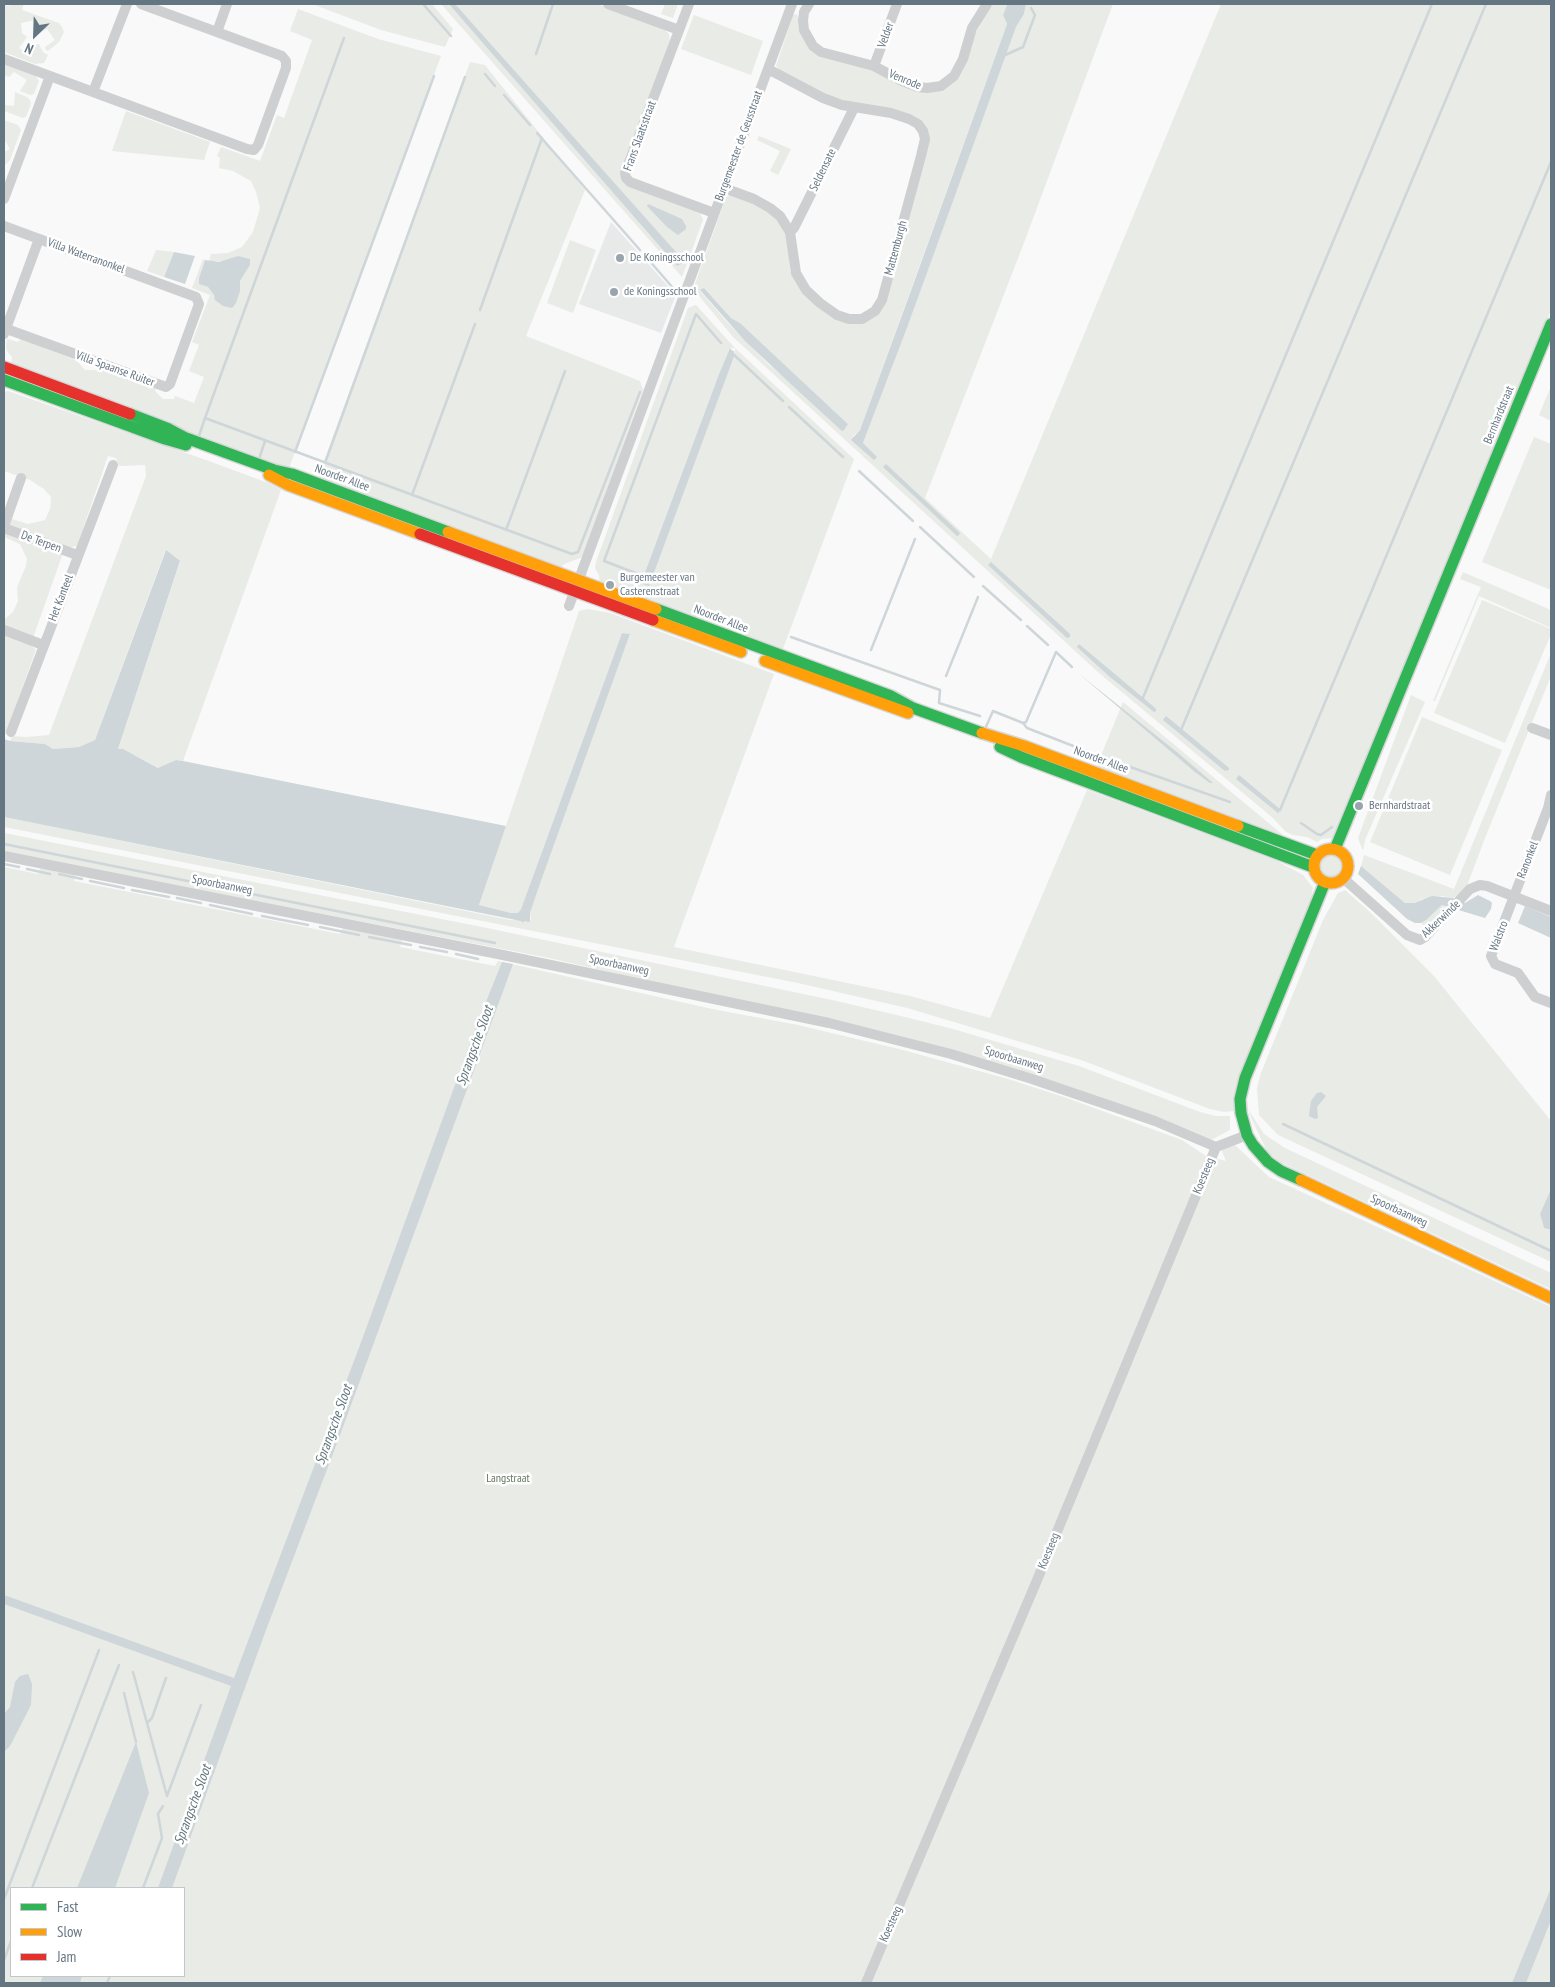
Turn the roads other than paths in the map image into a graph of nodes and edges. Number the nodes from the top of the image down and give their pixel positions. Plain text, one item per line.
1 (127, 4) edge
2 (142, 4) edge
3 (227, 4) edge
4 (608, 4) edge
5 (689, 4) edge
6 (897, 4) edge
7 (987, 4) edge
8 (792, 5) edge
9 (807, 8) edge
10 (679, 30) junction
11 (217, 32) junction
12 (4, 59) edge
13 (874, 66) junction
14 (768, 69) junction
15 (50, 76) junction
16 (93, 92) junction
17 (854, 108) junction
18 (724, 188) junction
19 (4, 199) edge
20 (714, 213) junction
21 (4, 226) edge
22 (790, 232) junction
23 (39, 239) junction
24 (198, 300) joint
25 (1551, 324) edge
26 (4, 331) edge
27 (4, 367) edge
28 (4, 380) edge
29 (112, 465) dead end
30 (21, 478) dead end
31 (4, 527) edge
32 (78, 555) junction
33 (578, 580) junction
34 (574, 592) junction
35 (569, 606) dead end
36 (4, 630) edge
37 (43, 645) junction
38 (812, 674) junction
39 (1532, 728) dead end
40 (11, 732) dead end
41 (1551, 735) edge
42 (1551, 795) edge
43 (1335, 849) junction
44 (1317, 855) junction
45 (4, 856) edge
46 (1313, 867) junction
47 (1343, 878) junction
48 (1325, 882) junction
49 (1514, 896) junction
50 (1551, 911) edge
51 (1551, 1004) edge
52 (1247, 1135) junction
53 (1216, 1147) junction
54 (1551, 1298) edge
55 (866, 1983) edge

1 - 16 street
2 - 11 street
3 - 11 street
4 - 10 street
5 - 10 street, Frans Slaatsstraat
6 - 13 street, Velder
7 - 13 street, Venrode
8 - 9 street, Venrode
8 - 14 street, Burgemeester de Geusstraat
9 - 13 street, Venrode
10 - 20 street, Frans Slaatsstraat
11 - 16 street
12 - 15 street
14 - 17 street, Mattemburgh
14 - 18 street, Burgemeester de Geusstraat
15 - 16 street
15 - 19 street
17 - 22 street, Seldensate
17 - 22 street, Mattemburgh
18 - 20 street, Burgemeester de Geusstraat
18 - 22 street, Mattemburgh
20 - 33 street, Burgemeester de Geusstraat
21 - 23 street
23 - 24 street, Villa Waterranonkel
23 - 26 street, Villa Waterranonkel
24 - 26 street, Villa Spaanse Ruiter
25 - 43 street, Bernhardstraat
27 - 33 street, Noorder Allee
28 - 34 street, Noorder Allee
29 - 32 street, Het Kanteel
30 - 31 street, De Terpen
31 - 32 street, De Terpen
32 - 37 street, Het Kanteel
33 - 34 street
33 - 38 street, Noorder Allee
34 - 35 street
34 - 38 street, Noorder Allee
36 - 37 street
37 - 40 street, Het Kanteel
38 - 44 street, Noorder Allee
38 - 46 street, Noorder Allee
39 - 41 street
42 - 49 street, Ranonkel
43 - 44 street
43 - 47 street
44 - 46 street
45 - 53 street, Spoorbaanweg
46 - 48 street
47 - 48 street
47 - 49 street, Akkerwinde
48 - 52 street, Spoorbaanweg
49 - 50 street, Akkerwinde
49 - 51 street, Walstro
52 - 53 street, Koesteeg
52 - 54 street, Spoorbaanweg
53 - 55 street, Koesteeg

